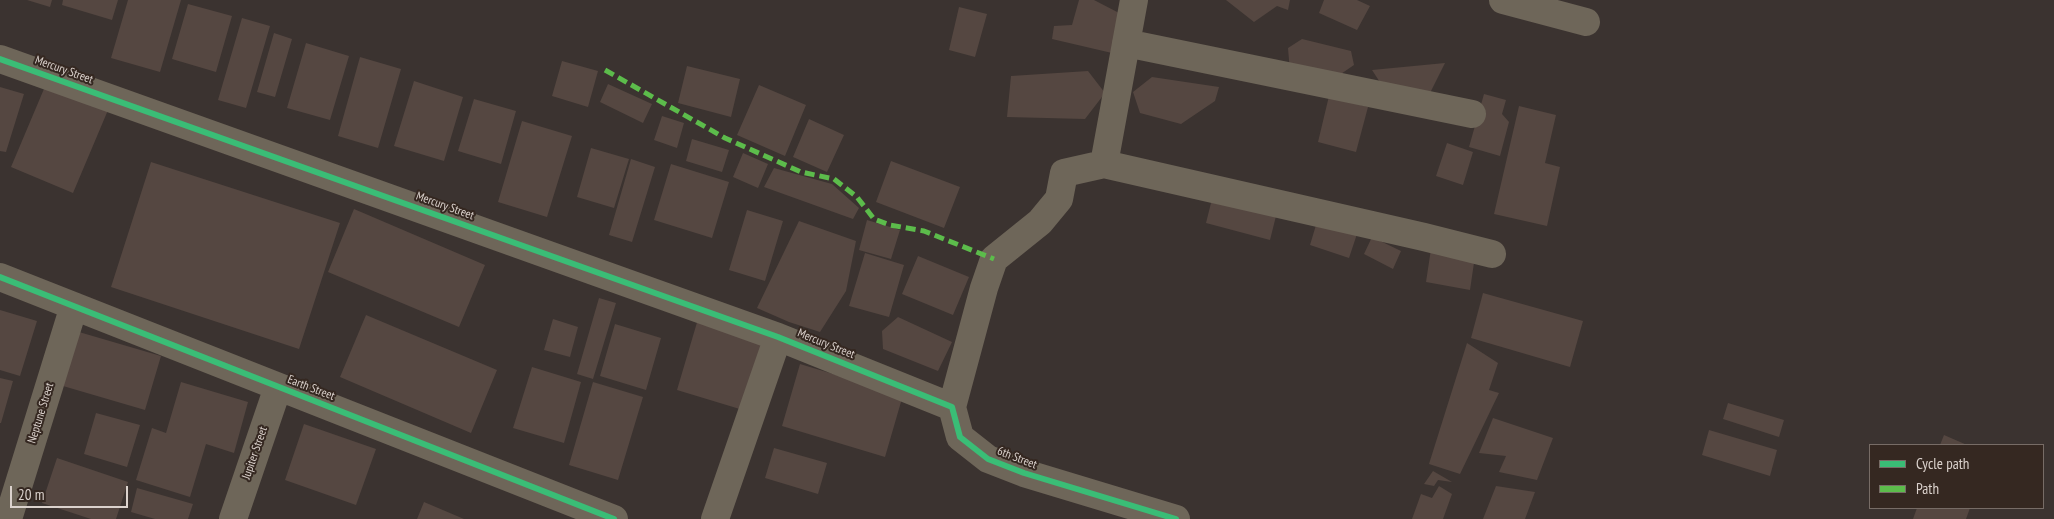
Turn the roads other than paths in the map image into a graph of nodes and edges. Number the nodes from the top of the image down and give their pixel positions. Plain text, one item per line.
1 (1134, 0) edge
2 (1503, 0) edge
3 (1586, 22) dead end
4 (1126, 43) junction
5 (0, 59) edge
6 (1472, 114) dead end
7 (1104, 164) junction
8 (1492, 254) dead end
9 (0, 278) edge
10 (74, 306) junction
11 (778, 337) junction
12 (278, 386) junction
13 (952, 407) junction
14 (8, 519) edge
15 (233, 519) edge
16 (614, 519) edge
17 (715, 519) edge
18 (1176, 519) edge

1 - 4 street
2 - 3 street
4 - 6 street
4 - 7 street
5 - 11 street, Mercury Street
7 - 8 street
7 - 13 street
9 - 10 street, Earth Street
10 - 12 street, Earth Street
10 - 14 street, Neptune Street
11 - 13 street, Mercury Street
11 - 17 street
12 - 15 street, Jupiter Street
12 - 16 street, Earth Street
13 - 18 street, 6th Street

